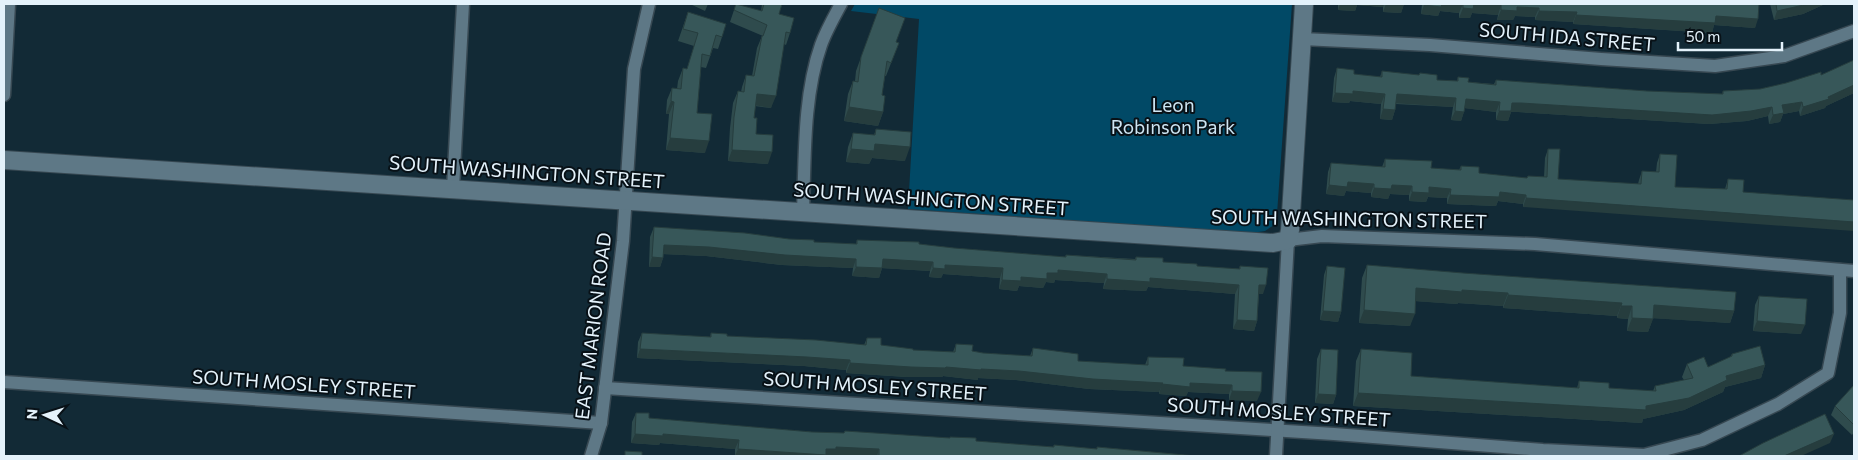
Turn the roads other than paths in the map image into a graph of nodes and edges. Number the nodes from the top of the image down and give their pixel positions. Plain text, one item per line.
1 (9, 4) edge
2 (463, 4) edge
3 (649, 4) edge
4 (841, 4) edge
5 (1304, 4) edge
6 (1854, 31) edge
7 (1302, 39) junction
8 (4, 95) edge
9 (4, 160) edge
10 (453, 188) junction
11 (626, 200) junction
12 (802, 212) junction
13 (1288, 240) junction
14 (1840, 270) junction
15 (1854, 271) edge
16 (4, 382) edge
17 (605, 388) junction
18 (601, 423) junction
19 (1277, 430) junction
20 (591, 456) edge
21 (1276, 456) edge

1 - 8 street
2 - 10 street
3 - 11 street, EAST MARION ROAD
4 - 12 street
5 - 7 street
6 - 7 street, SOUTH IDA STREET
7 - 13 street
9 - 10 street, SOUTH WASHINGTON STREET
10 - 11 street, SOUTH WASHINGTON STREET
11 - 12 street, SOUTH WASHINGTON STREET
11 - 17 street, EAST MARION ROAD
12 - 13 street, SOUTH WASHINGTON STREET
13 - 14 street, SOUTH WASHINGTON STREET
13 - 19 street
14 - 15 street, SOUTH WASHINGTON STREET
14 - 19 street, SOUTH MOSLEY STREET
16 - 18 street, SOUTH MOSLEY STREET
17 - 18 street, EAST MARION ROAD
17 - 19 street, SOUTH MOSLEY STREET
18 - 20 street, EAST MARION ROAD
19 - 21 street

